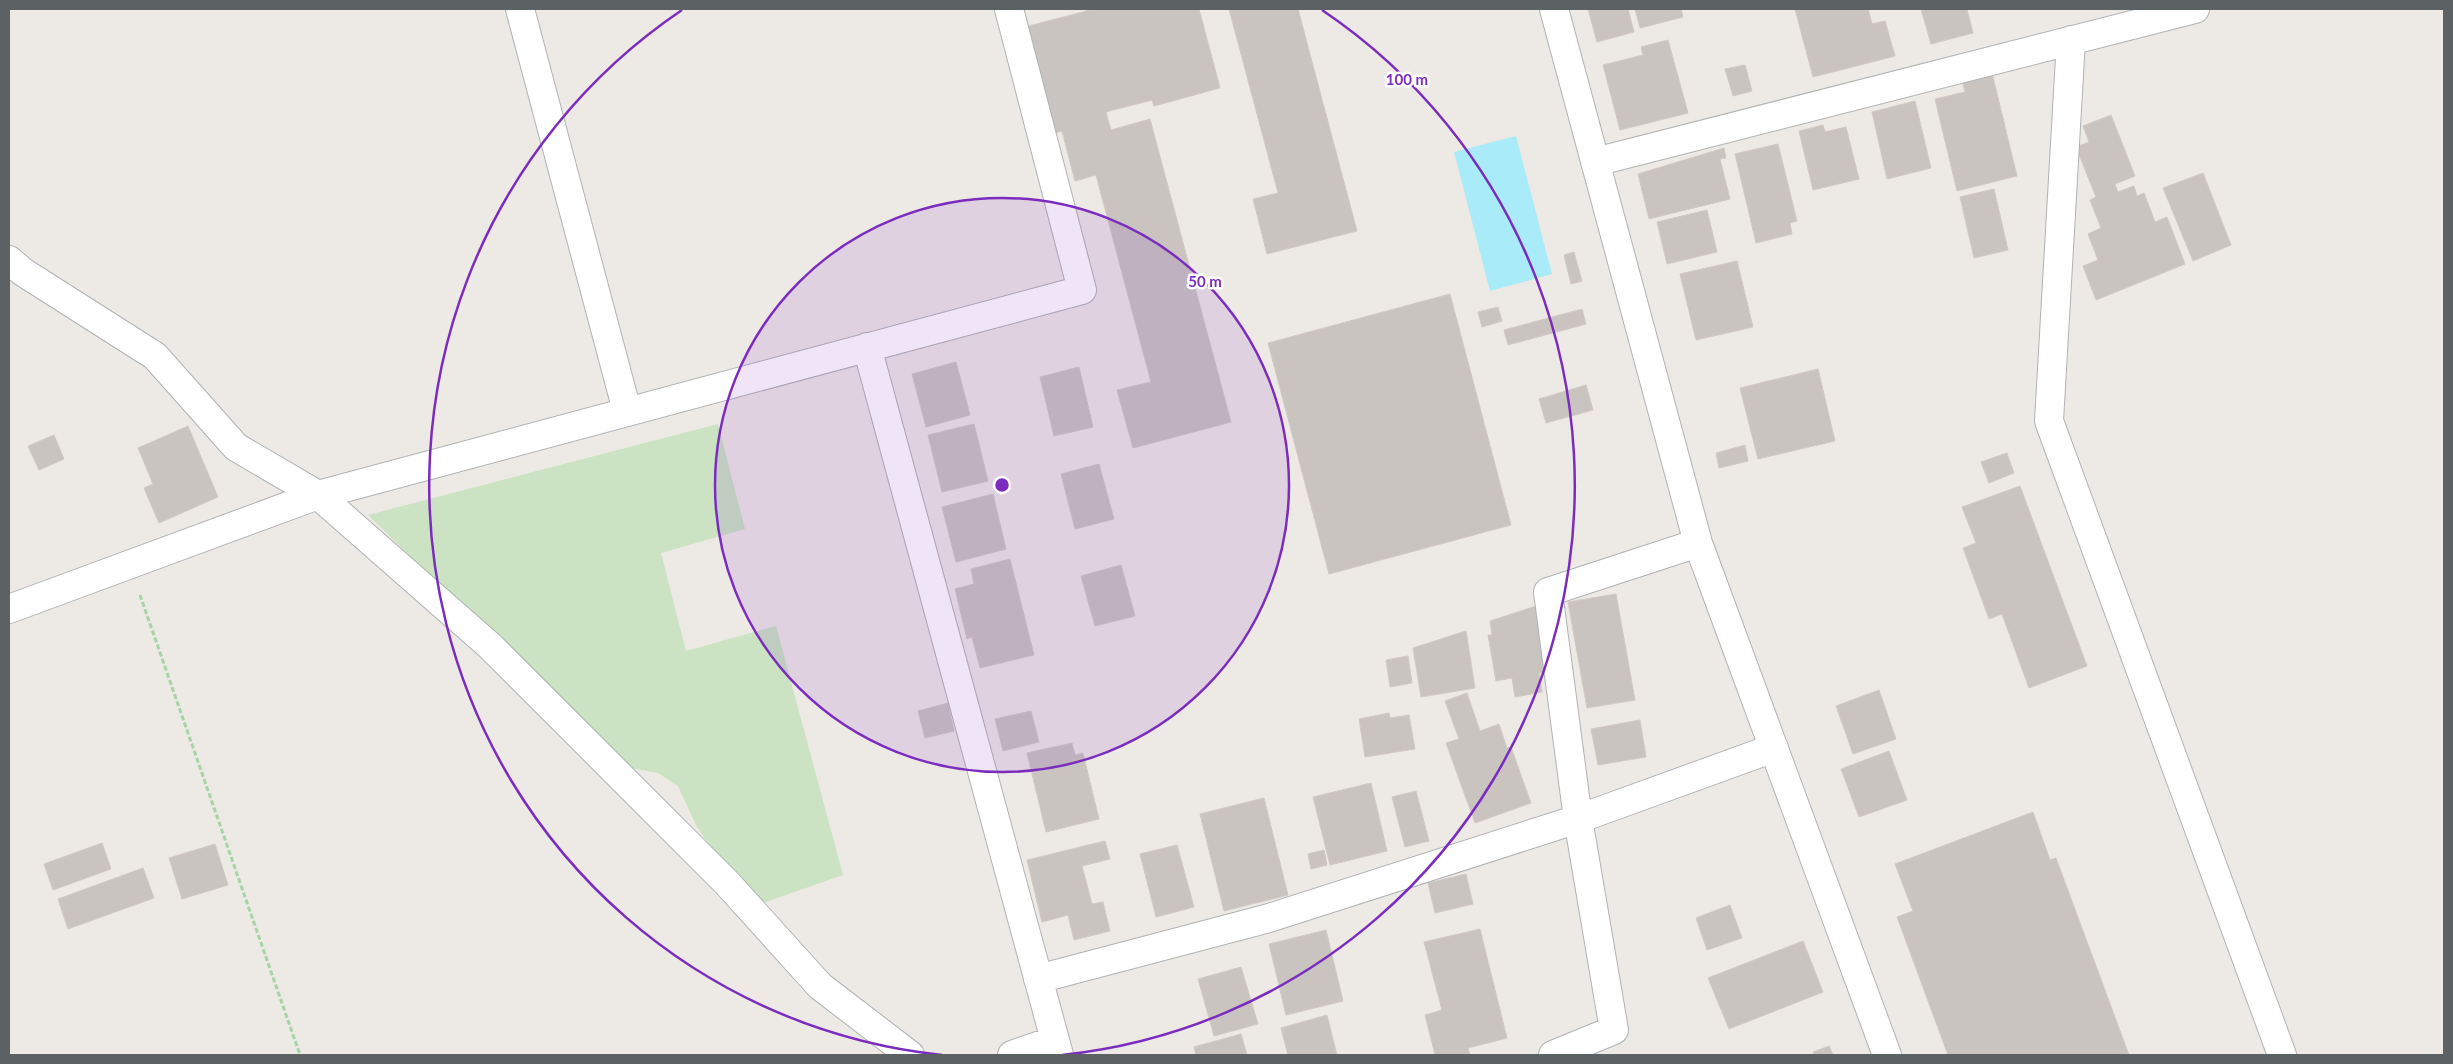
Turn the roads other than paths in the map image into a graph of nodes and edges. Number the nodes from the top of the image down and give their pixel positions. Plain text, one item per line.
1 (520, 9) edge
2 (1008, 9) edge
3 (1554, 9) edge
4 (2195, 9) edge
5 (2071, 40) junction
6 (1595, 162) junction
7 (9, 260) edge
8 (867, 347) junction
9 (627, 411) junction
10 (318, 495) junction
11 (1698, 543) junction
12 (9, 609) edge
13 (1774, 748) junction
14 (1578, 819) junction
15 (1038, 979) junction
16 (1057, 1048) edge
17 (910, 1055) edge
18 (1012, 1055) edge
19 (1553, 1055) edge
20 (1887, 1055) edge
21 (2282, 1055) edge

1 - 9 street
2 - 8 street
3 - 6 street
4 - 5 street
5 - 6 street
5 - 21 street
6 - 11 street
7 - 10 street
8 - 9 street
8 - 15 street
9 - 10 street
10 - 12 street
10 - 17 street
11 - 13 street
11 - 14 street
13 - 14 street
13 - 20 street
14 - 15 street
14 - 19 street
15 - 16 street
16 - 18 street

